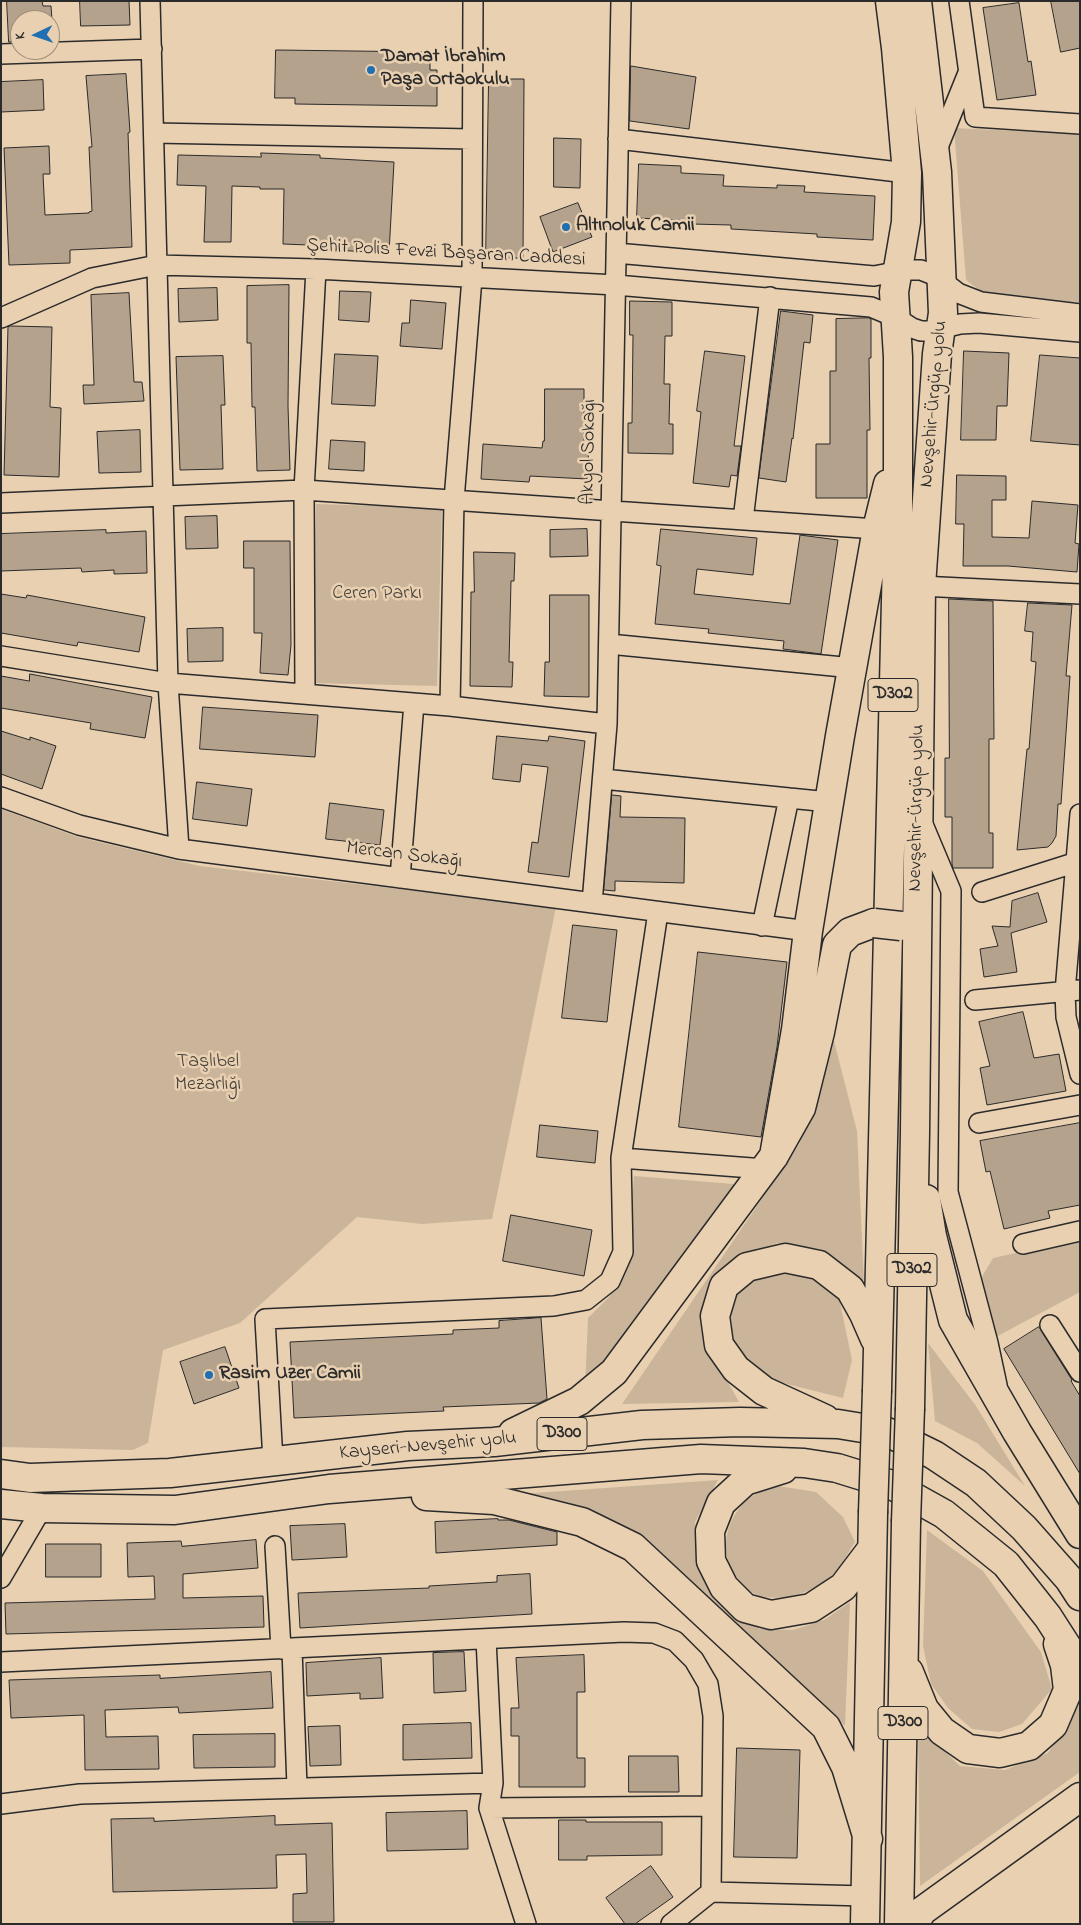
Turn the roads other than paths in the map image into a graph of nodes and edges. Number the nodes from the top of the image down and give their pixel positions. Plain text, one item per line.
1 (150, 1) edge
2 (473, 1) edge
3 (621, 1) edge
4 (890, 1) edge
5 (918, 1) edge
6 (959, 1) edge
7 (152, 48) junction
8 (1, 54) edge
9 (968, 71) junction
10 (1080, 124) edge
11 (154, 133) junction
12 (472, 139) junction
13 (618, 140) junction
14 (935, 155) junction
15 (907, 173) junction
16 (616, 252) junction
17 (157, 265) junction
18 (316, 270) junction
19 (898, 273) junction
20 (472, 278) junction
21 (942, 281) junction
22 (616, 285) junction
23 (770, 297) junction
24 (1080, 314) edge
25 (895, 317) junction
26 (1, 318) edge
27 (942, 329) junction
28 (1080, 332) edge
29 (898, 444) junction
30 (304, 490) junction
31 (163, 495) junction
32 (454, 500) junction
33 (1, 503) edge
34 (611, 511) junction
35 (743, 520) junction
36 (877, 529) junction
37 (921, 586) junction
38 (1080, 594) edge
39 (609, 644) junction
40 (1, 656) edge
41 (852, 668) junction
42 (168, 683) junction
43 (305, 694) junction
44 (414, 703) junction
45 (450, 706) junction
46 (607, 724) junction
47 (603, 779) junction
48 (1, 797) edge
49 (789, 798) junction
50 (830, 802) junction
51 (918, 812) junction
52 (1080, 814) edge
53 (180, 849) junction
54 (1078, 862) edge
55 (400, 878) junction
56 (982, 892) dead end
57 (592, 903) junction
58 (658, 912) junction
59 (762, 926) junction
60 (808, 932) junction
61 (909, 934) junction
62 (1072, 991) edge
63 (975, 1000) dead end
64 (1080, 1074) edge
65 (1080, 1105) edge
66 (979, 1123) dead end
67 (915, 1132) junction
68 (621, 1158) junction
69 (770, 1163) junction
70 (1080, 1230) edge
71 (1023, 1244) dead end
72 (1050, 1325) dead end
73 (877, 1345) junction
74 (1080, 1372) edge
75 (877, 1390) joint
76 (1001, 1404) junction
77 (910, 1408) joint
78 (838, 1424) junction
79 (494, 1442) junction
80 (273, 1461) junction
81 (804, 1463) junction
82 (1, 1474) edge
83 (329, 1489) junction
84 (1, 1504) edge
85 (42, 1508) junction
86 (1080, 1534) edge
87 (276, 1546) dead end
88 (871, 1550) junction
89 (1, 1578) edge
90 (1074, 1588) edge
91 (1048, 1616) junction
92 (486, 1639) junction
93 (286, 1649) junction
94 (905, 1660) junction
95 (1, 1662) edge
96 (1080, 1667) edge
97 (493, 1783) junction
98 (297, 1787) junction
99 (1080, 1797) edge
100 (1, 1804) edge
101 (712, 1806) junction
102 (488, 1808) junction
103 (868, 1839) junction
104 (711, 1892) junction
105 (866, 1896) junction
106 (526, 1924) edge
107 (671, 1924) edge
108 (866, 1924) edge
109 (899, 1924) edge
110 (914, 1924) edge

1 - 7 street
2 - 12 street
3 - 13 street, Akyol Sokağı
4 - 15 highway, Nevşehir-Ürgüp yolu / D302
5 - 14 highway, Nevşehir-Ürgüp yolu / D302
6 - 9 street
7 - 8 street
7 - 11 street
9 - 10 street
9 - 14 street
11 - 12 street
11 - 17 street
12 - 20 street
13 - 15 street
13 - 16 street, Akyol Sokağı
14 - 21 highway, Nevşehir-Ürgüp yolu / D302
15 - 19 highway, Nevşehir-Ürgüp yolu / D302
16 - 19 street
16 - 22 street, Akyol Sokağı
17 - 18 street, Şehit Polis Fevzi Başaran Caddesi
17 - 26 street, Şehit Polis Fevzi Başaran Caddesi
17 - 31 street
18 - 20 street, Şehit Polis Fevzi Başaran Caddesi
18 - 30 street
19 - 21 street
19 - 25 highway, Nevşehir-Ürgüp yolu / D302
20 - 22 street, Şehit Polis Fevzi Başaran Caddesi
20 - 32 street
21 - 24 street
21 - 27 highway, Nevşehir-Ürgüp yolu / D302
22 - 23 street, Şehit Polis Fevzi Başaran Caddesi
22 - 34 street, Akyol Sokağı
23 - 25 street, Şehit Polis Fevzi Başaran Caddesi
23 - 35 street
25 - 27 street
25 - 29 highway, Nevşehir-Ürgüp yolu / D302
27 - 28 street
27 - 37 highway, Nevşehir-Ürgüp yolu / D302
29 - 36 highway
29 - 73 highway, Nevşehir-Ürgüp yolu / D302
30 - 31 street
30 - 32 street
30 - 43 street
31 - 33 street
31 - 42 street
32 - 34 street
32 - 45 street
34 - 35 street
34 - 39 street, Akyol Sokağı
35 - 36 street
36 - 41 highway
37 - 38 street
37 - 51 highway, Nevşehir-Ürgüp yolu / D302
39 - 41 street
39 - 46 street, Akyol Sokağı
40 - 42 street
41 - 50 highway
42 - 43 street
42 - 53 street
43 - 44 street
44 - 45 street
44 - 55 street
45 - 46 street
46 - 47 street, Akyol Sokağı
47 - 49 street
47 - 57 street, Akyol Sokağı
48 - 53 street, Mercan Sokağı
49 - 50 street
49 - 59 street
50 - 60 highway
51 - 61 highway, Nevşehir-Ürgüp yolu / D302
51 - 76 street
52 - 54 street
53 - 55 street, Mercan Sokağı
54 - 56 street
54 - 62 street
55 - 57 street, Mercan Sokağı
57 - 58 street, Mercan Sokağı
58 - 59 street, Mercan Sokağı
58 - 68 street
59 - 60 street, Mercan Sokağı
60 - 69 highway
61 - 67 highway, Nevşehir-Ürgüp yolu / D302
61 - 69 highway, bridge
62 - 63 street
62 - 64 street
65 - 66 street
67 - 76 highway
67 - 77 highway, Nevşehir-Ürgüp yolu / D302
68 - 69 street
68 - 80 street
69 - 79 highway
70 - 71 street
72 - 74 street
73 - 75 highway, Nevşehir-Ürgüp yolu / D302
73 - 78 highway
75 - 88 highway, D300, bridge
76 - 86 highway
77 - 94 highway, D300, bridge
78 - 79 highway, Kayseri-Nevşehir yolu / D300
78 - 90 highway, Kayseri-Nevşehir yolu / D300
79 - 80 highway, Kayseri-Nevşehir yolu / D300
80 - 82 highway, Kayseri-Nevşehir yolu / D300
81 - 83 highway, Kayseri-Nevşehir yolu / D300
81 - 88 highway
81 - 91 highway, Kayseri-Nevşehir yolu / D300
83 - 85 highway, Kayseri-Nevşehir yolu / D300
83 - 103 highway
84 - 85 highway, Kayseri-Nevşehir yolu / D300
85 - 89 street
87 - 93 street
88 - 103 highway, D300
91 - 94 highway
91 - 96 highway
92 - 93 street
92 - 97 street
92 - 101 street
93 - 95 street
93 - 98 street
94 - 109 highway, D300
97 - 98 street
97 - 102 street
98 - 100 street
99 - 110 highway
101 - 102 street
101 - 104 street
102 - 106 street
103 - 105 highway, D300
104 - 105 street
104 - 107 street
105 - 108 highway, D300

